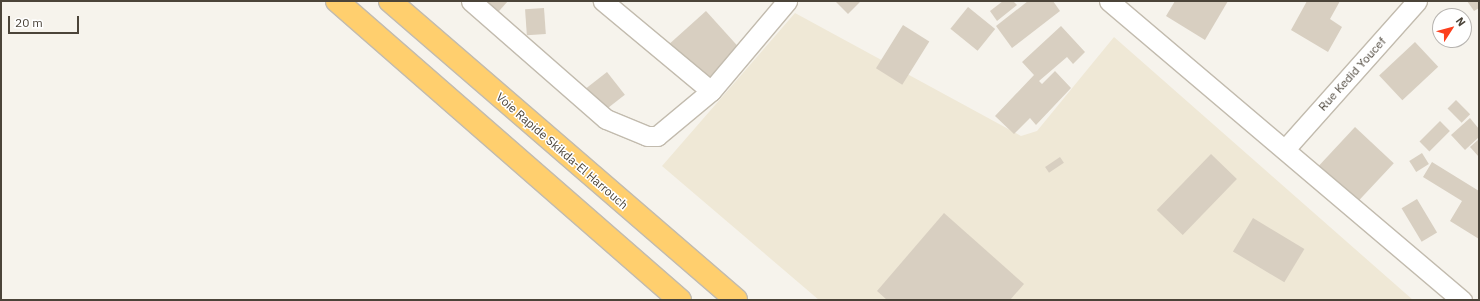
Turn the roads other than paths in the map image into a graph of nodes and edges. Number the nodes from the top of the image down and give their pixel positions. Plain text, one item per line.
1 (337, 1) edge
2 (390, 1) edge
3 (471, 1) edge
4 (603, 1) edge
5 (786, 1) edge
6 (1109, 1) edge
7 (1417, 1) edge
8 (711, 91) junction
9 (1286, 148) junction
10 (680, 300) edge
11 (736, 300) edge
12 (1462, 300) edge

1 - 10 highway
2 - 11 highway, Voie Rapide Skikda-El Harrouch
3 - 8 street
4 - 8 street
5 - 8 street
6 - 9 street
7 - 9 street, Rue Kedid Youcef
9 - 12 street

